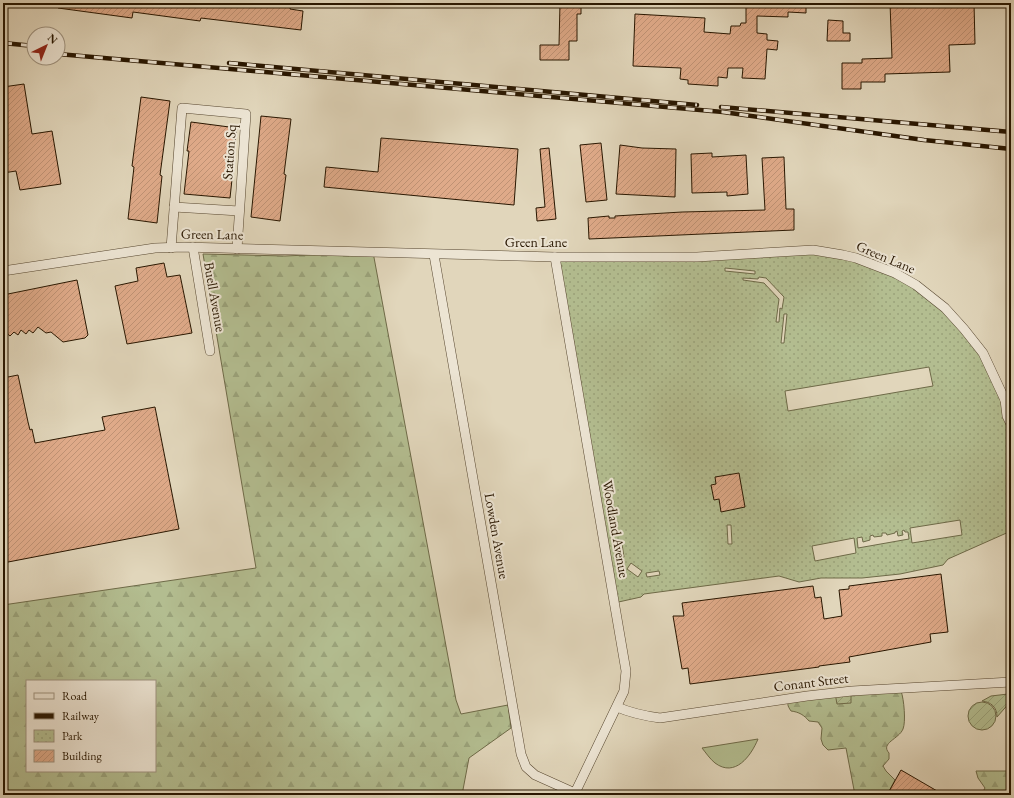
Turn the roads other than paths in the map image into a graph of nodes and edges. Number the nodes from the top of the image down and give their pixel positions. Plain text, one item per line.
1 (174, 207) junction
2 (239, 211) junction
3 (193, 247) junction
4 (171, 248) junction
5 (237, 249) junction
6 (434, 254) junction
7 (555, 257) junction
8 (3, 271) edge
9 (210, 351) dead end
10 (1008, 403) edge
11 (1011, 424) edge
12 (1011, 682) edge
13 (617, 707) junction
14 (575, 794) edge

1 - 2 street
1 - 2 street, Station Sq
1 - 4 street, Station Sq
2 - 5 street, Station Sq
3 - 4 street, Green Lane
3 - 5 street, Green Lane
3 - 9 street, Buell Avenue
4 - 8 street, Green Lane
5 - 6 street, Green Lane
6 - 7 street, Green Lane
6 - 14 street, Lowden Avenue
7 - 10 street, Green Lane
7 - 13 street, Woodland Avenue
10 - 11 street, Green Lane
12 - 13 street, Conant Street
13 - 14 street, Woodland Avenue

